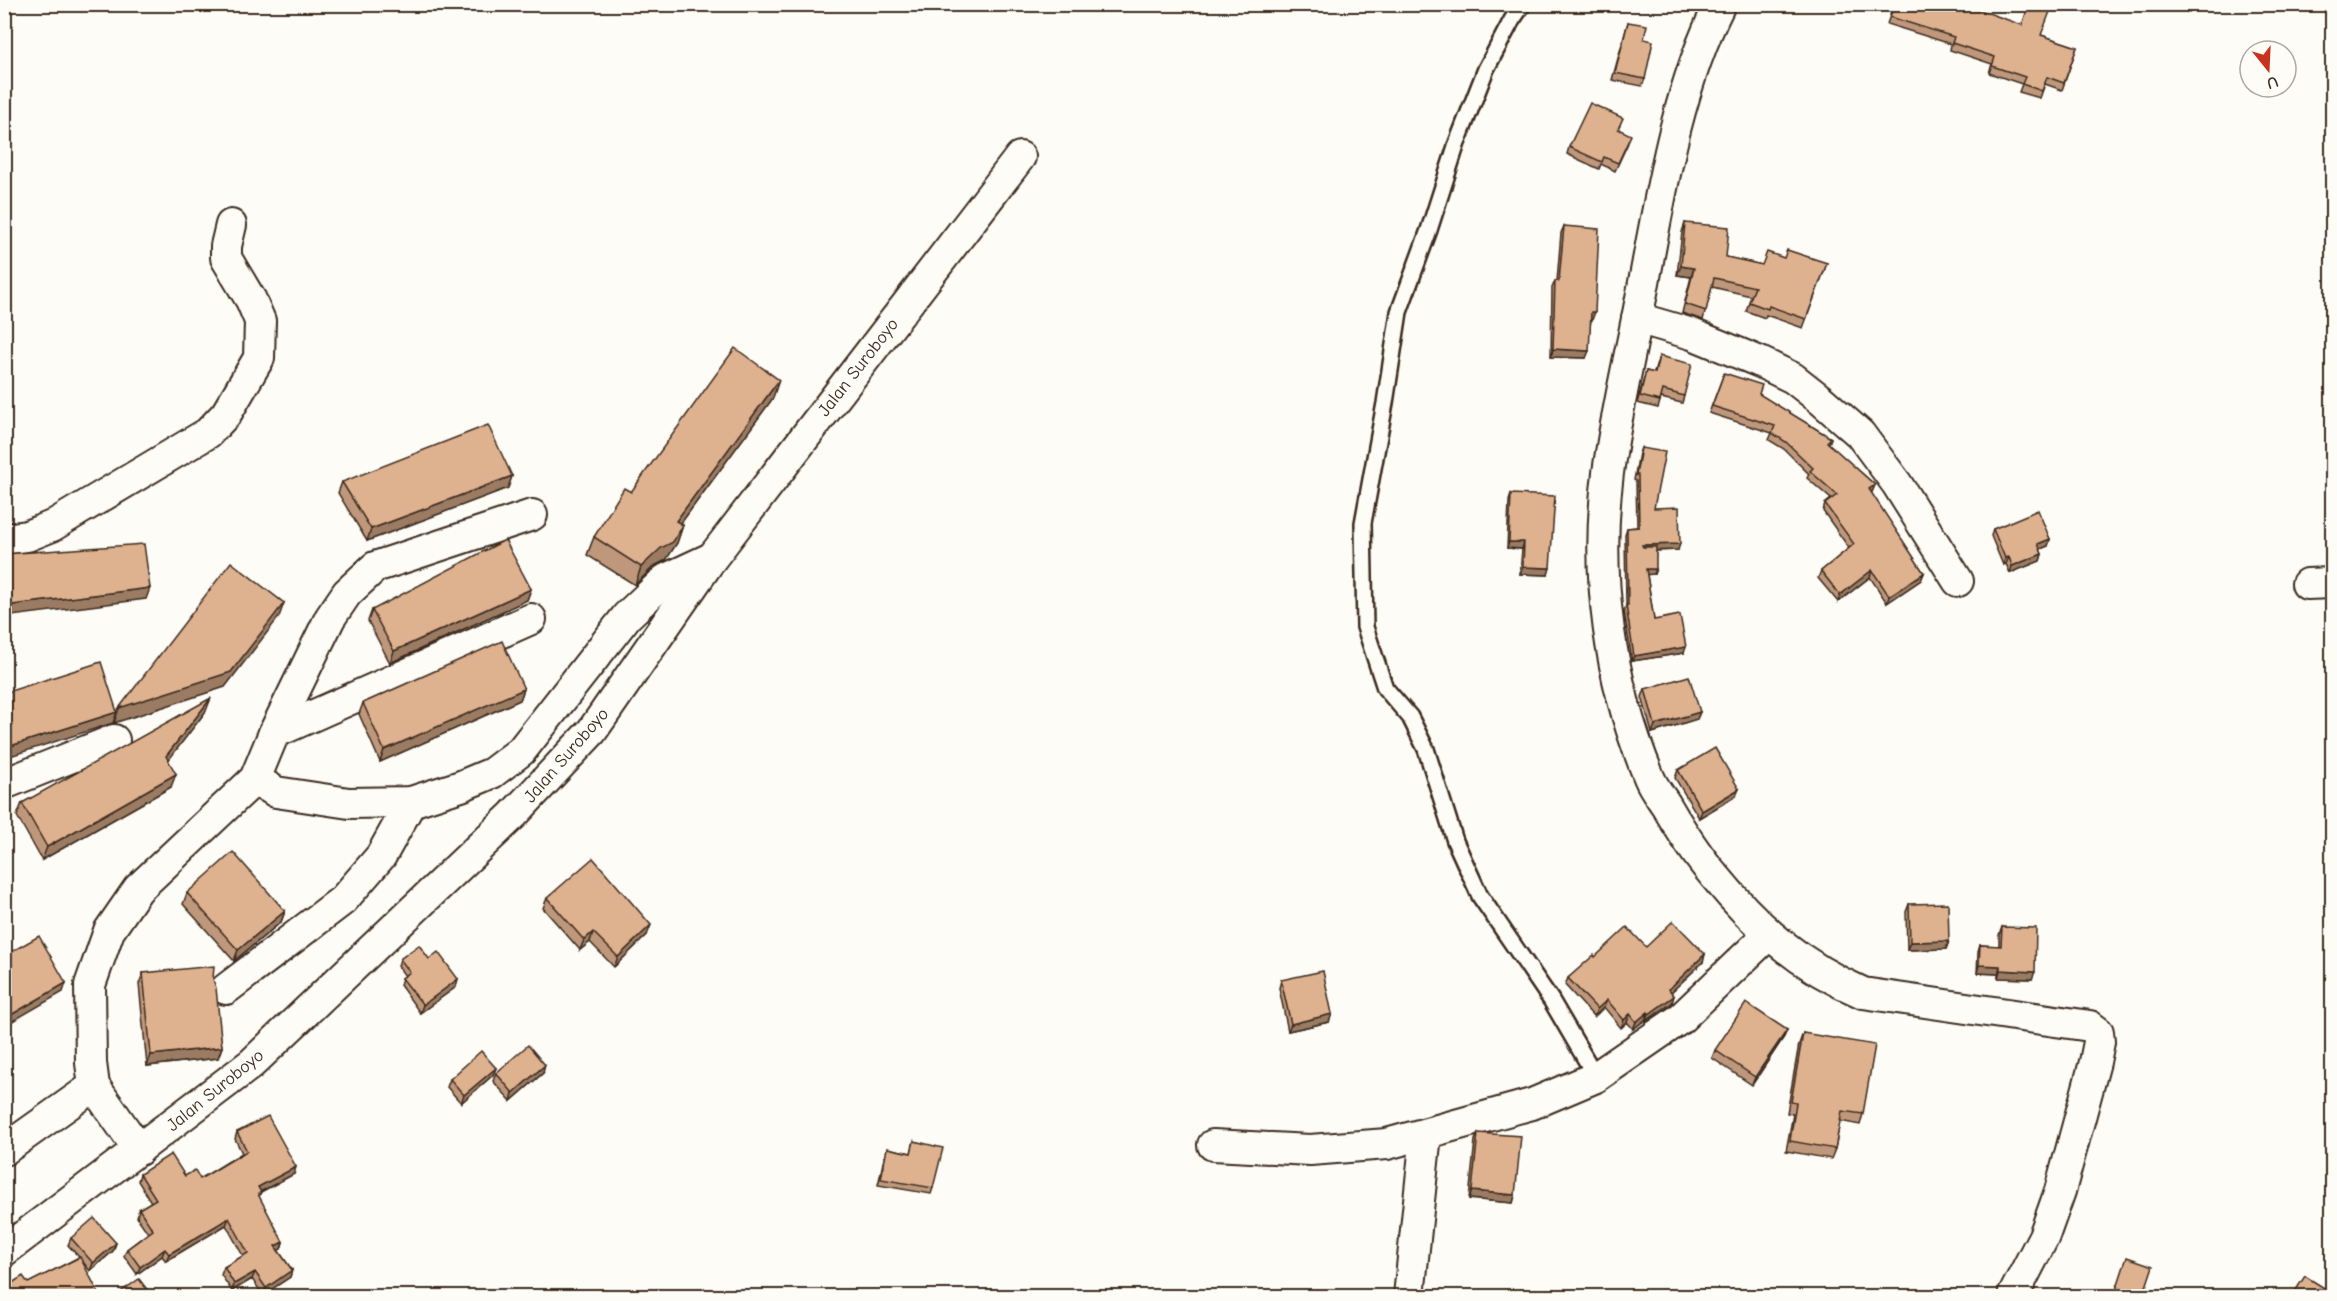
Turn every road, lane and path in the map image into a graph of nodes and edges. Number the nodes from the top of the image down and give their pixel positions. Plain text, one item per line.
1 (1523, 4) edge
2 (1719, 4) edge
3 (1020, 157) dead end
4 (231, 225) dead end
5 (1637, 318) junction
6 (532, 515) dead end
7 (4, 539) edge
8 (712, 558) junction
9 (1958, 581) dead end
10 (531, 619) dead end
11 (274, 733) junction
12 (114, 741) dead end
13 (255, 779) junction
14 (4, 784) edge
15 (411, 802) junction
16 (1769, 934) junction
17 (225, 989) dead end
18 (1596, 1077) junction
19 (94, 1086) junction
20 (1426, 1134) junction
21 (1213, 1145) dead end
22 (4, 1150) edge
23 (139, 1150) junction
24 (4, 1251) edge
25 (1409, 1296) edge
26 (2013, 1296) edge

1 - 18 lane
2 - 5 street
3 - 8 street, Jalan Suroboyo
4 - 7 street
5 - 9 street
5 - 16 street
6 - 11 street
8 - 15 street
8 - 23 street, Jalan Suroboyo
10 - 11 street
11 - 13 street
12 - 14 street
13 - 15 street
13 - 19 street
15 - 17 street
16 - 18 street
16 - 26 street
18 - 20 street
19 - 22 street
19 - 23 street
20 - 21 street
20 - 25 street
23 - 24 street, Jalan Suroboyo

